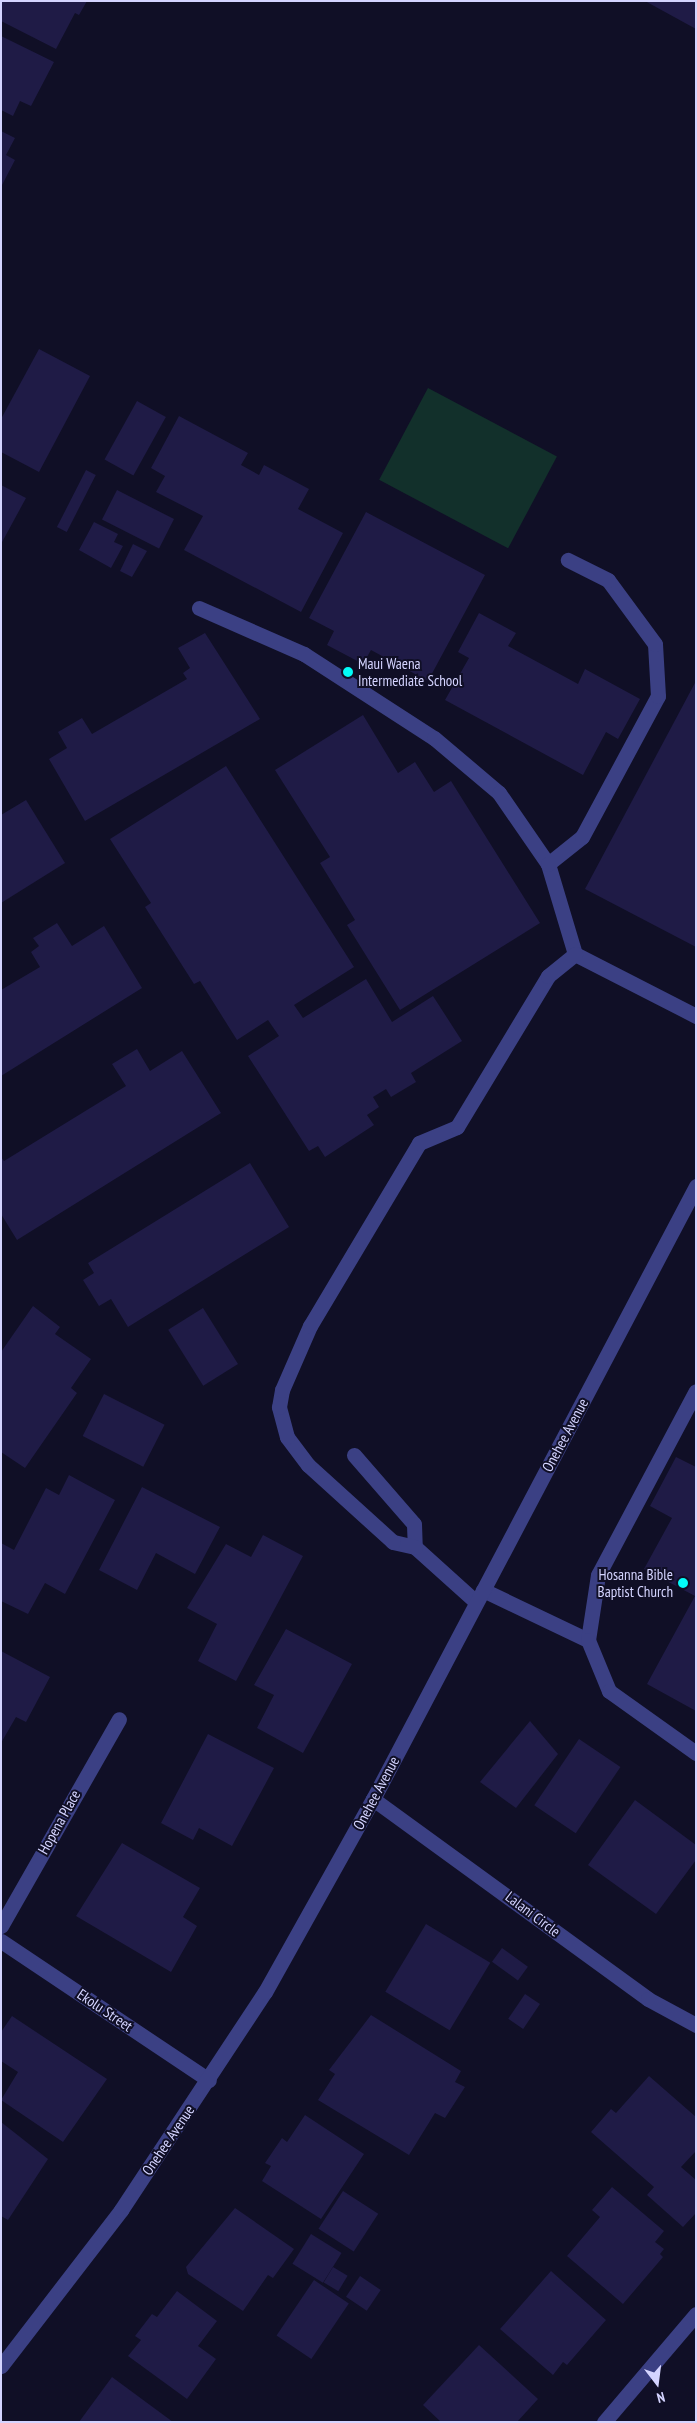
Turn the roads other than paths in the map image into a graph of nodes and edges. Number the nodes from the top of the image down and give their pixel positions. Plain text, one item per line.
1 (568, 560) dead end
2 (199, 608) dead end
3 (548, 864) junction
4 (576, 954) junction
5 (696, 1016) edge
6 (696, 1186) edge
7 (691, 1205) edge
8 (696, 1391) edge
9 (354, 1455) dead end
10 (415, 1547) junction
11 (480, 1596) junction
12 (588, 1640) junction
13 (119, 1719) dead end
14 (696, 1752) edge
15 (373, 1798) junction
16 (1, 1926) edge
17 (1, 1941) edge
18 (696, 2026) edge
19 (209, 2080) junction
20 (696, 2314) edge
21 (1, 2366) edge
22 (604, 2422) edge

1 - 3 street
2 - 3 street
3 - 4 street
4 - 5 street
4 - 10 street
6 - 7 street, Onehee Avenue
7 - 11 street, Onehee Avenue
8 - 12 street
9 - 10 street
10 - 11 street
11 - 12 street
11 - 15 street, Onehee Avenue
12 - 14 street
13 - 16 street, Hopena Place
15 - 18 street, Lalani Circle
15 - 19 street, Onehee Avenue
17 - 19 street, Ekolu Street
19 - 21 street, Onehee Avenue
20 - 22 street

